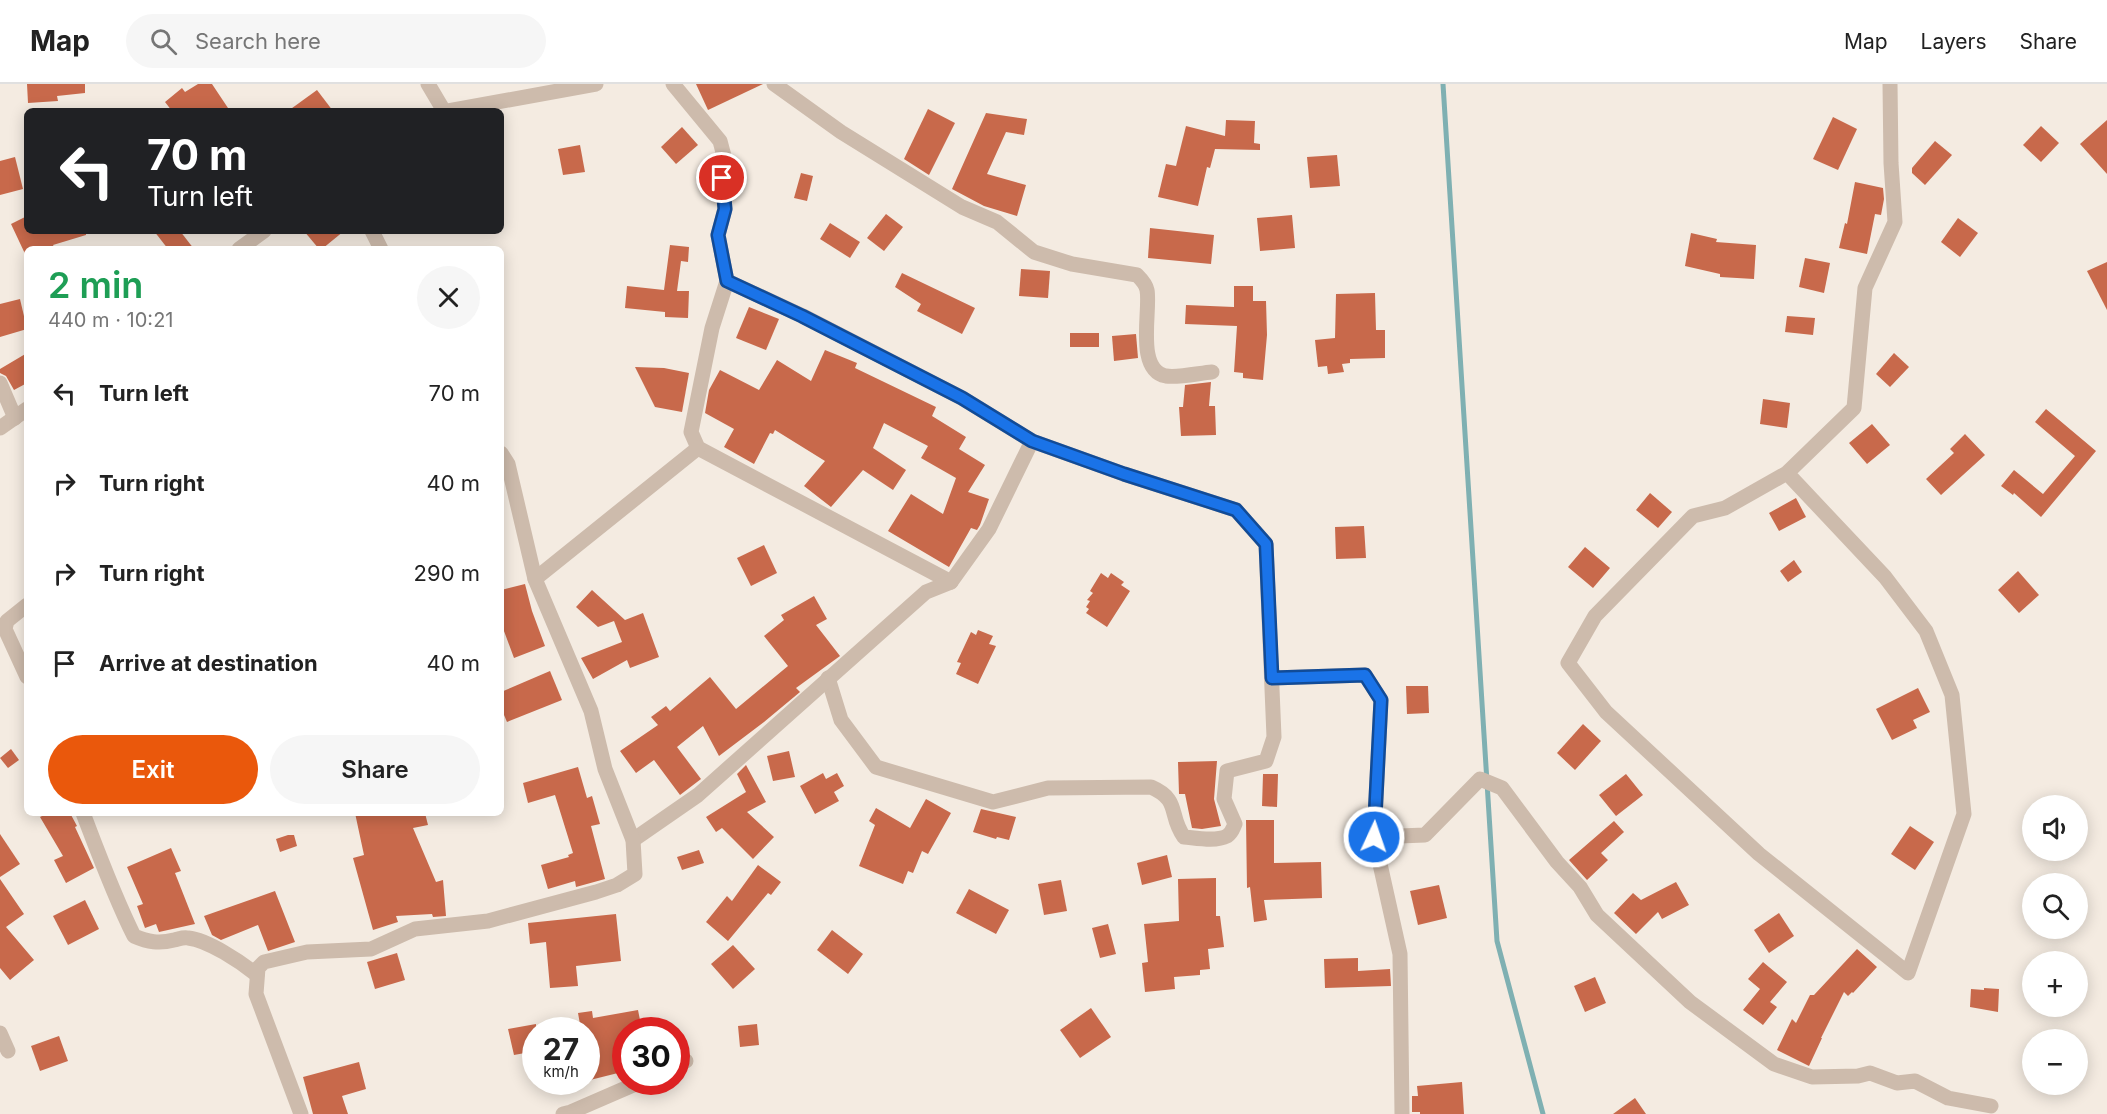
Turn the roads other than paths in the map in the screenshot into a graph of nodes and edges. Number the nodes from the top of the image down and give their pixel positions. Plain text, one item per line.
1 (428, 84) edge
2 (596, 84) edge
3 (673, 84) edge
4 (774, 84) edge
5 (1890, 84) edge
6 (444, 108) edge
7 (463, 108) edge
8 (260, 234) edge
9 (243, 246) edge
10 (727, 281) junction
11 (1212, 372) dead end
12 (0, 383) edge
13 (21, 413) edge
14 (0, 428) edge
15 (1032, 441) junction
16 (698, 448) junction
17 (504, 466) edge
18 (1787, 473) junction
19 (535, 579) junction
20 (951, 582) junction
21 (24, 608) edge
22 (2, 630) edge
23 (24, 671) edge
24 (828, 678) junction
25 (1272, 678) junction
26 (84, 816) edge
27 (1374, 837) junction
28 (633, 840) junction
29 (257, 975) junction
30 (0, 1033) edge
31 (8, 1051) dead end
32 (612, 1094) edge
33 (1991, 1106) dead end
34 (302, 1114) edge
35 (562, 1114) edge
36 (1402, 1114) edge

1 - 6 street
2 - 7 street
3 - 10 street
4 - 11 street
5 - 18 street
8 - 9 street
10 - 15 street
10 - 16 street
12 - 13 street
13 - 14 street
15 - 20 street
15 - 25 street
16 - 19 street
16 - 20 street
17 - 19 street
18 - 18 street
19 - 28 street
20 - 24 street
21 - 22 street
22 - 23 street
24 - 25 street
24 - 28 street
25 - 27 street
26 - 29 street
27 - 33 street
27 - 36 street
28 - 29 street
29 - 34 street
30 - 31 street
32 - 35 street

